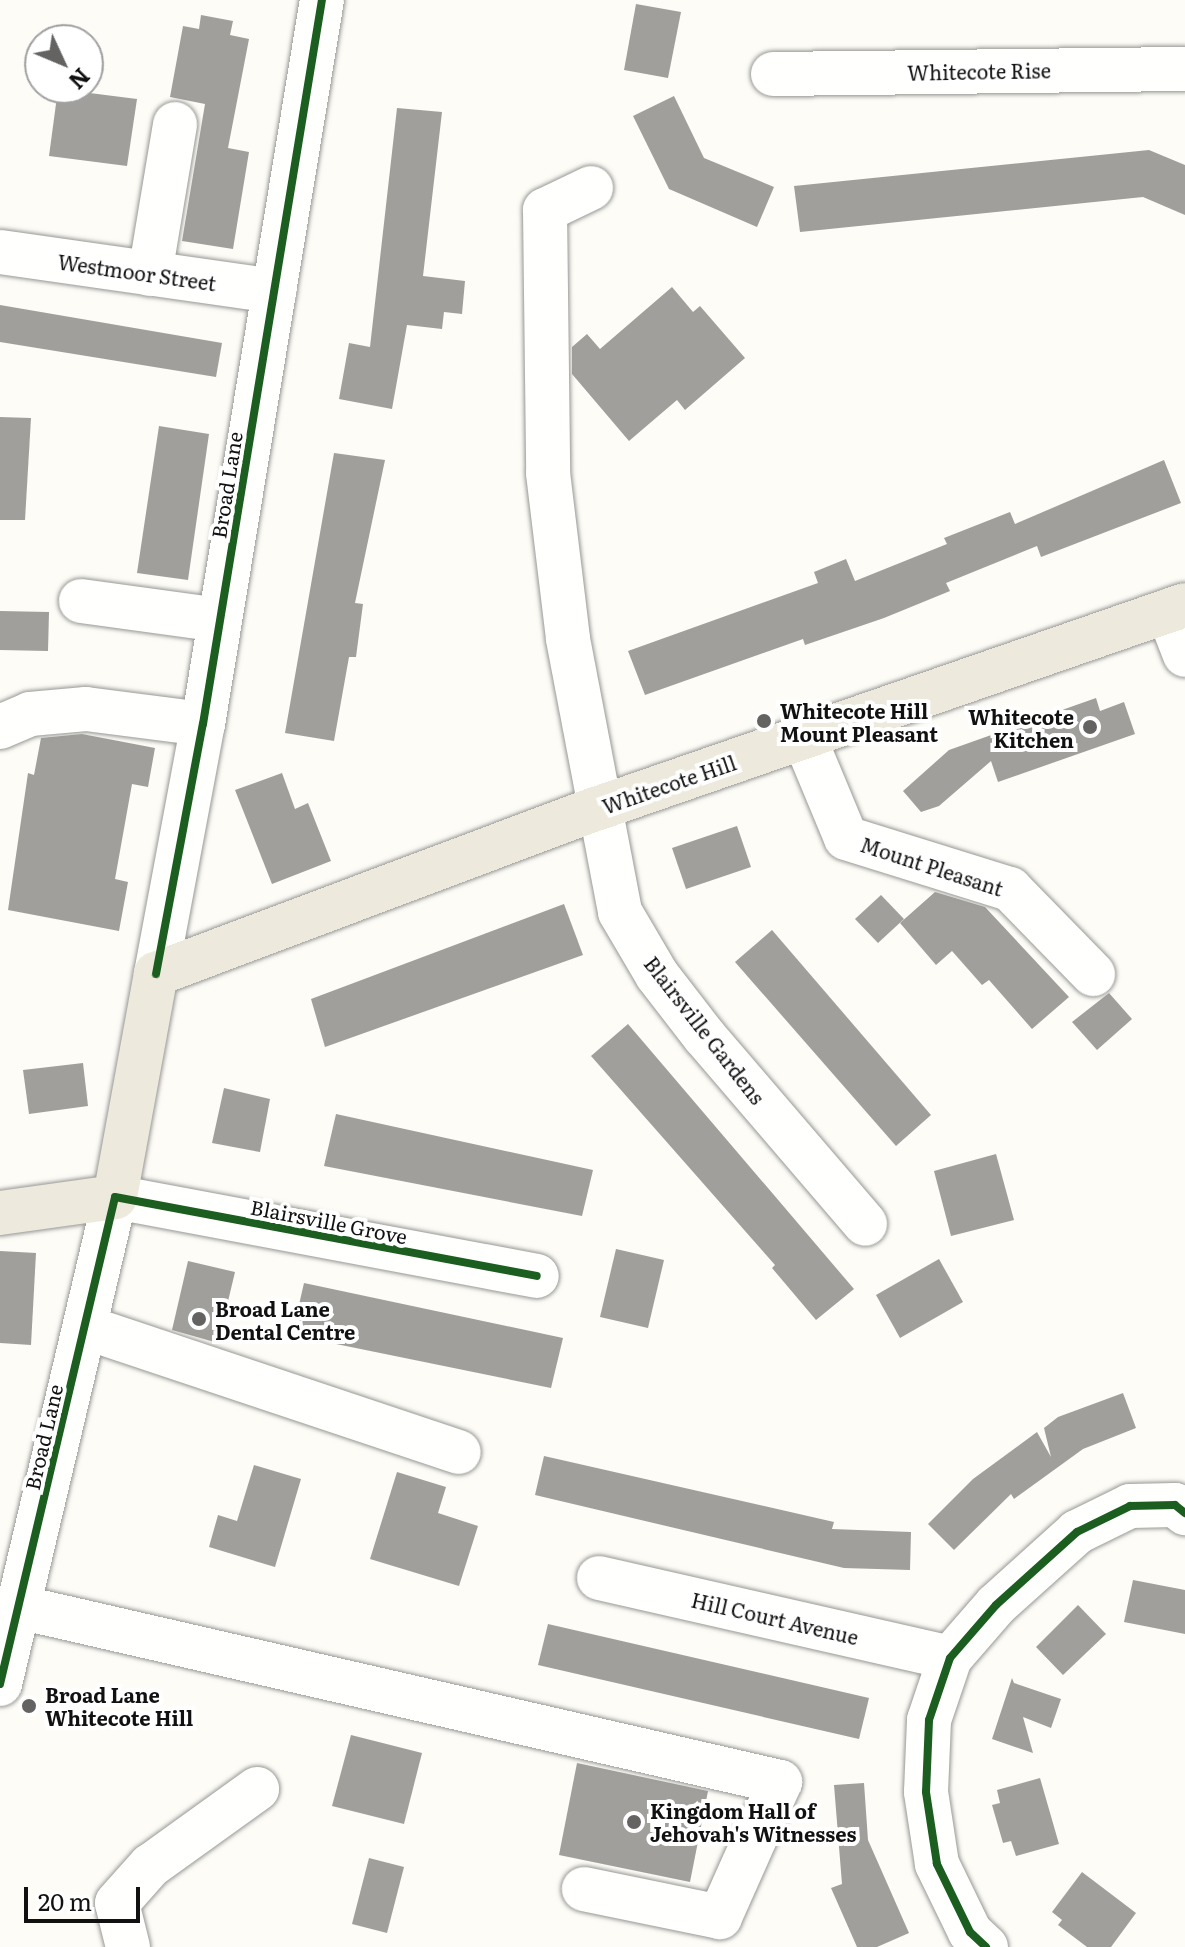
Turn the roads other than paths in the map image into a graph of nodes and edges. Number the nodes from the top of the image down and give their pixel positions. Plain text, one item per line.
1 (322, 0) edge
2 (1185, 69) edge
3 (773, 74) dead end
4 (175, 124) dead end
5 (591, 188) dead end
6 (0, 252) edge
7 (150, 274) junction
8 (274, 291) junction
9 (81, 601) dead end
10 (1176, 608) edge
11 (220, 620) junction
12 (1185, 655) edge
13 (203, 724) junction
14 (0, 727) edge
15 (804, 737) junction
16 (596, 809) junction
17 (156, 974) junction
18 (1093, 974) dead end
19 (115, 1197) junction
20 (0, 1213) edge
21 (865, 1224) dead end
22 (537, 1276) dead end
23 (85, 1327) junction
24 (459, 1452) dead end
25 (1185, 1513) edge
26 (599, 1578) dead end
27 (19, 1607) junction
28 (950, 1658) junction
29 (0, 1684) edge
30 (257, 1789) dead end
31 (584, 1889) dead end
32 (128, 1947) edge
33 (986, 1947) edge

1 - 8 street, Broad Lane
2 - 3 street, Whitecote Rise
4 - 7 street
5 - 16 street, Blairsville Gardens
6 - 7 street, Westmoor Street
7 - 8 street, Westmoor Street
8 - 11 street, Broad Lane
9 - 11 street
10 - 12 street
10 - 15 main road, Whitecote Hill
11 - 13 street, Broad Lane
13 - 14 street
13 - 17 street, Broad Lane
15 - 16 main road, Whitecote Hill
15 - 18 street, Mount Pleasant
16 - 17 main road, Whitecote Hill
16 - 21 street, Blairsville Gardens
17 - 19 main road, Broad Lane
19 - 20 main road
19 - 22 street, Blairsville Grove
19 - 23 street, Broad Lane
23 - 24 street
23 - 27 street, Broad Lane
25 - 28 street
26 - 28 street, Hill Court Avenue
27 - 29 street, Broad Lane
27 - 31 street
28 - 33 street
30 - 32 street

